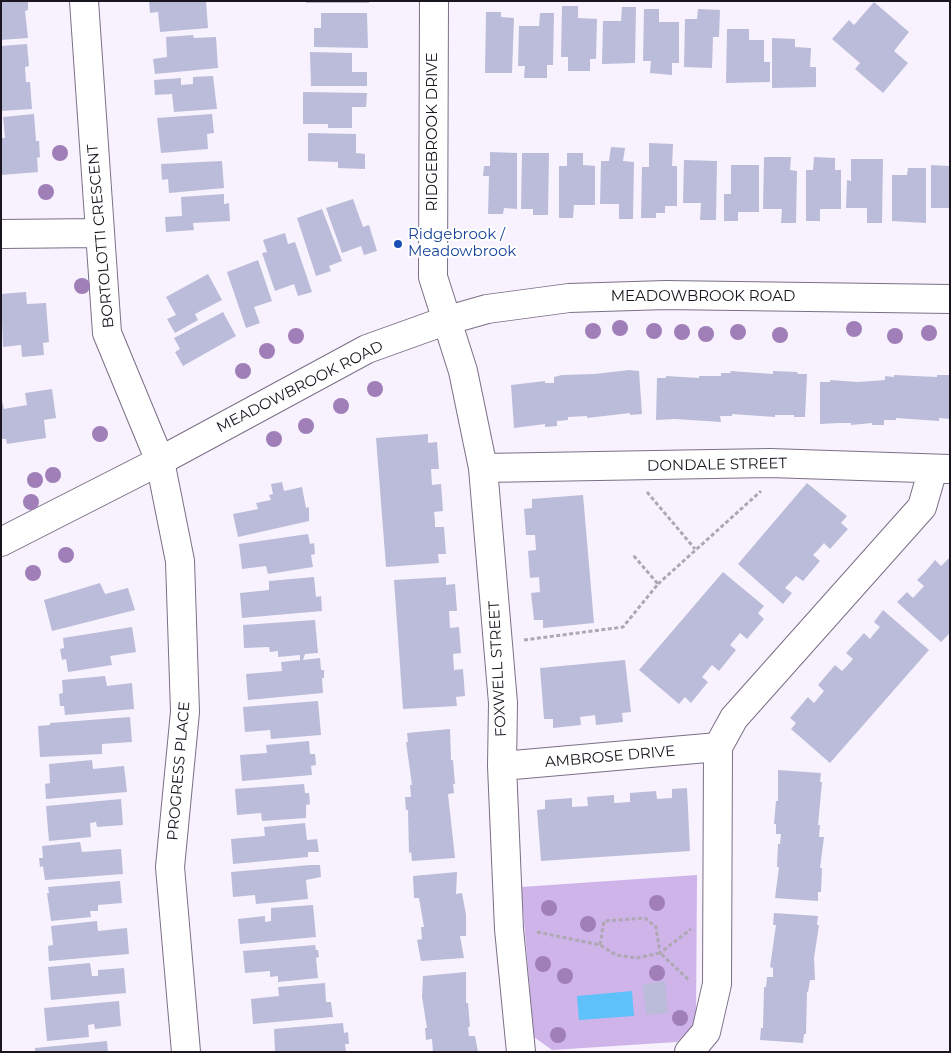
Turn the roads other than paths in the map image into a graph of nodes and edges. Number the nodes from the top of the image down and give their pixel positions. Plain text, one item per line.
1 (84, 1) edge
2 (434, 1) edge
3 (99, 233) junction
4 (1, 234) edge
5 (950, 299) edge
6 (446, 321) junction
7 (160, 461) junction
8 (483, 468) junction
9 (942, 469) edge
10 (1, 542) edge
11 (718, 747) junction
12 (502, 766) junction
13 (186, 1052) edge
14 (521, 1052) edge
15 (689, 1052) edge

1 - 3 street, BORTOLOTTI CRESCENT
2 - 6 street, RIDGEBROOK DRIVE
3 - 4 street
3 - 7 street, BORTOLOTTI CRESCENT
5 - 6 street, MEADOWBROOK ROAD
6 - 7 street, MEADOWBROOK ROAD
6 - 8 street, FOXWELL STREET
7 - 10 street, MEADOWBROOK ROAD
7 - 13 street, PROGRESS PLACE
8 - 9 street, DONDALE STREET
8 - 12 street, FOXWELL STREET
9 - 11 street
11 - 12 street, AMBROSE DRIVE
11 - 15 street
12 - 14 street, FOXWELL STREET

